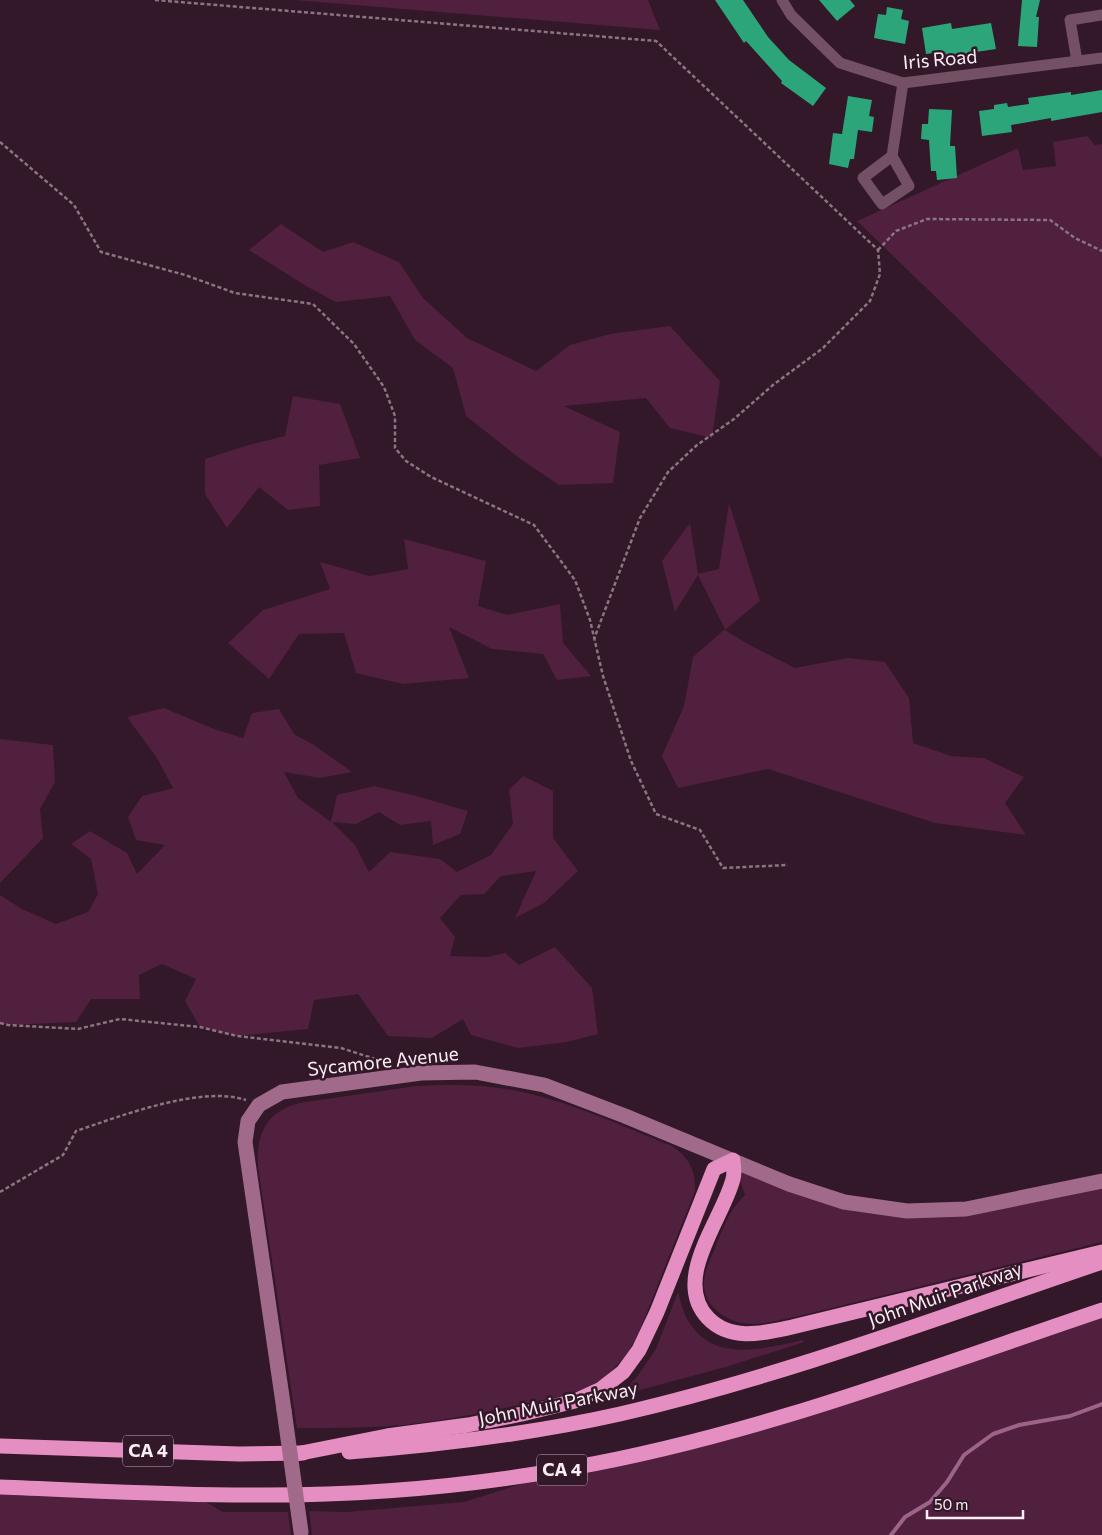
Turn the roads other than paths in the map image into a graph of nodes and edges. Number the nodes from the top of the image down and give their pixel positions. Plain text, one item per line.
1 (782, 0) edge
2 (1102, 15) edge
3 (1102, 58) edge
4 (1077, 61) junction
5 (903, 83) junction
6 (892, 156) dead end
7 (733, 1160) junction
8 (1102, 1181) edge
9 (1102, 1252) edge
10 (1102, 1262) edge
11 (1102, 1310) edge
12 (0, 1446) edge
13 (296, 1454) junction
14 (0, 1486) edge
15 (301, 1534) edge

1 - 5 street, Iris Road
2 - 4 street
3 - 4 street, Iris Road
4 - 5 street, Iris Road
5 - 6 street
7 - 8 main road, Sycamore Avenue
7 - 9 highway
7 - 13 highway
7 - 15 main road, Sycamore Avenue, bridge
10 - 13 highway, John Muir Parkway / CA 4
11 - 14 highway, CA 4
12 - 13 highway, John Muir Parkway / CA 4

